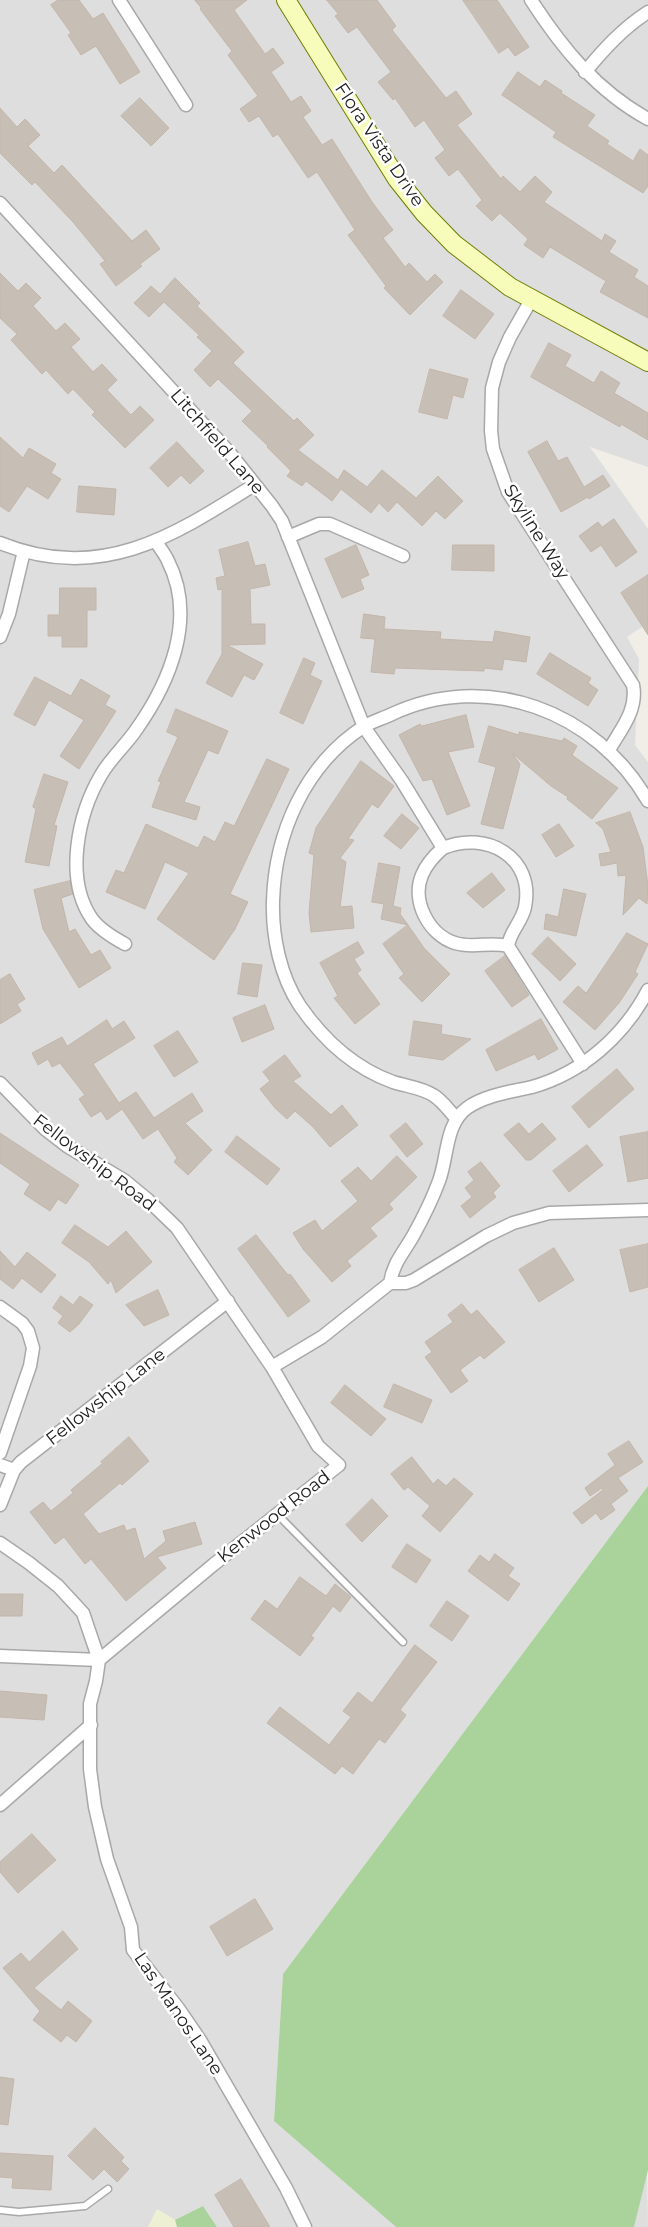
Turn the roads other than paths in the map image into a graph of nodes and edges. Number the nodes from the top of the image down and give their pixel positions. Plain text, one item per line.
1 (119, 0) edge
2 (286, 0) edge
3 (531, 0) edge
4 (648, 12) edge
5 (585, 72) junction
6 (186, 105) dead end
7 (648, 119) edge
8 (0, 203) edge
9 (531, 300) junction
10 (648, 362) edge
11 (254, 485) junction
12 (288, 537) junction
13 (156, 542) junction
14 (0, 543) edge
15 (24, 551) junction
16 (403, 556) dead end
17 (0, 637) edge
18 (364, 727) junction
19 (609, 750) junction
20 (648, 801) edge
21 (443, 848) junction
22 (126, 944) dead end
23 (508, 946) junction
24 (648, 990) edge
25 (583, 1064) junction
26 (0, 1083) edge
27 (457, 1119) junction
28 (648, 1210) edge
29 (390, 1282) junction
30 (228, 1301) junction
31 (0, 1307) edge
32 (272, 1367) junction
33 (0, 1452) edge
34 (0, 1465) edge
35 (14, 1470) junction
36 (0, 1505) edge
37 (277, 1514) junction
38 (0, 1543) edge
39 (403, 1642) dead end
40 (0, 1656) edge
41 (99, 1660) junction
42 (90, 1725) junction
43 (0, 1805) edge
44 (108, 2189) dead end
45 (0, 2210) edge
46 (305, 2227) edge

1 - 6 street
2 - 9 street, Flora Vista Drive
3 - 5 street
4 - 5 street
5 - 7 street
8 - 11 street, Litchfield Lane
9 - 10 street, Flora Vista Drive
9 - 19 street, Skyline Way
11 - 12 street, Litchfield Lane
11 - 13 street
12 - 16 street
12 - 18 street, Litchfield Lane
13 - 15 street
13 - 22 street
14 - 15 street
15 - 17 street
18 - 19 street
18 - 21 street, Litchfield Lane
18 - 27 street
19 - 20 street
21 - 23 street
21 - 23 street
23 - 25 street
24 - 25 street
25 - 27 street
26 - 30 street, Fellowship Road
27 - 29 street
28 - 29 street
29 - 32 street
30 - 32 street, Fellowship Road
30 - 35 street, Fellowship Lane
31 - 33 street
32 - 37 street, Kenwood Road
34 - 35 street
35 - 36 street, Fellowship Lane
37 - 39 lane
37 - 41 street, Kenwood Road
38 - 41 street
40 - 41 street
41 - 42 street, Las Manos Lane
42 - 43 street
42 - 46 street, Las Manos Lane
44 - 45 lane

